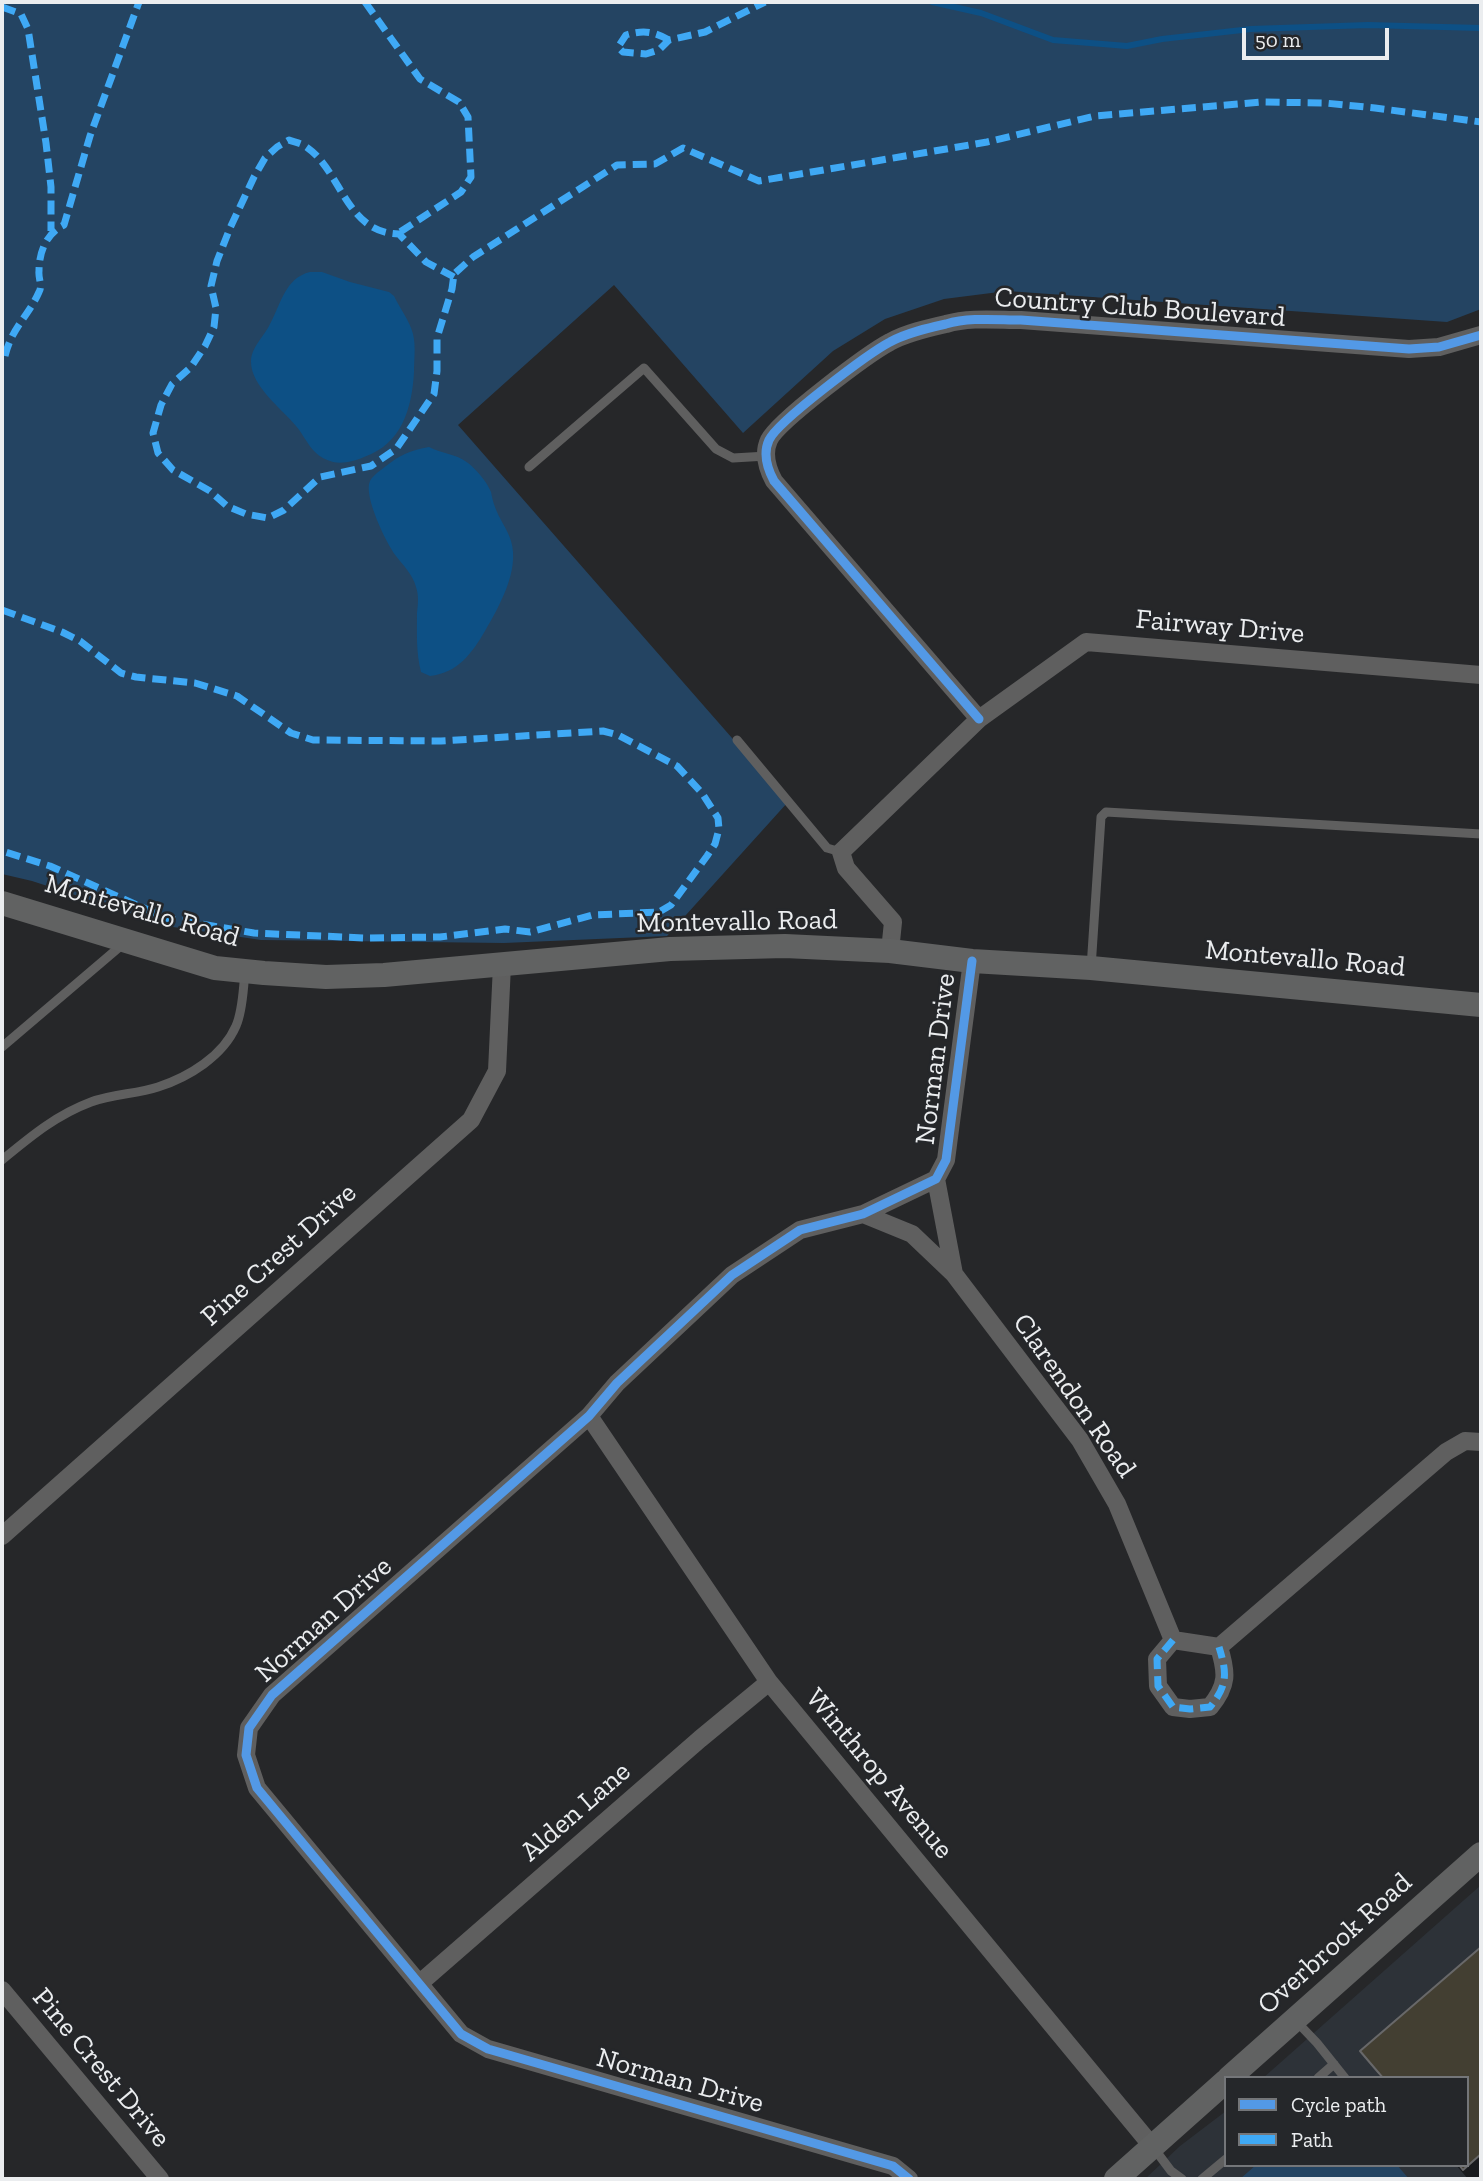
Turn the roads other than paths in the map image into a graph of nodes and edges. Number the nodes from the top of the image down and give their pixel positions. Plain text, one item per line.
1 (1481, 335) edge
2 (767, 456) junction
3 (529, 467) dead end
4 (1481, 676) edge
5 (979, 719) junction
6 (737, 740) dead end
7 (1481, 834) edge
8 (841, 852) junction
9 (2, 903) edge
10 (125, 942) junction
11 (890, 951) junction
12 (972, 961) junction
13 (502, 965) junction
14 (1091, 968) junction
15 (246, 971) junction
16 (1481, 1005) edge
17 (2, 1047) edge
18 (2, 1160) edge
19 (936, 1179) junction
20 (863, 1214) junction
21 (954, 1273) junction
22 (589, 1416) junction
23 (1481, 1442) edge
24 (2, 1536) edge
25 (1173, 1640) junction
26 (1219, 1647) junction
27 (769, 1682) junction
28 (1481, 1854) edge
29 (420, 1983) junction
30 (2, 1990) edge
31 (1295, 2020) junction
32 (1334, 2064) junction
33 (1230, 2076) edge
34 (1320, 2076) edge
35 (1343, 2076) edge
36 (1224, 2082) edge
37 (1152, 2146) junction
38 (1224, 2161) edge
39 (160, 2179) edge
40 (909, 2179) edge
41 (1116, 2179) edge
42 (1182, 2179) edge
43 (1202, 2179) edge

1 - 2 street, Country Club Boulevard
2 - 3 lane
2 - 5 street
4 - 5 street, Fairway Drive
5 - 8 street
6 - 8 lane
7 - 14 lane
8 - 11 street
9 - 10 main road, Montevallo Road
10 - 15 main road, Montevallo Road
10 - 17 lane
11 - 12 main road, Montevallo Road
11 - 13 main road, Montevallo Road
12 - 14 main road, Montevallo Road
12 - 19 street, Norman Drive
13 - 15 main road, Montevallo Road
13 - 24 street, Pine Crest Drive
14 - 16 main road, Montevallo Road
15 - 18 lane
19 - 20 street, Norman Drive
19 - 21 street, Clarendon Road
20 - 21 street
20 - 22 street, Norman Drive
21 - 25 street, Clarendon Road
22 - 27 street, Winthrop Avenue
22 - 29 street, Norman Drive
23 - 26 street
25 - 26 street
25 - 26 street
27 - 29 street, Alden Lane
27 - 37 street, Winthrop Avenue
28 - 31 main road, Overbrook Road
29 - 40 street, Norman Drive
30 - 39 street, Pine Crest Drive
31 - 32 lane
31 - 33 main road, Overbrook Road
32 - 34 lane
32 - 35 lane
36 - 37 main road, Overbrook Road
37 - 41 main road, Overbrook Road
37 - 42 lane
38 - 43 lane

